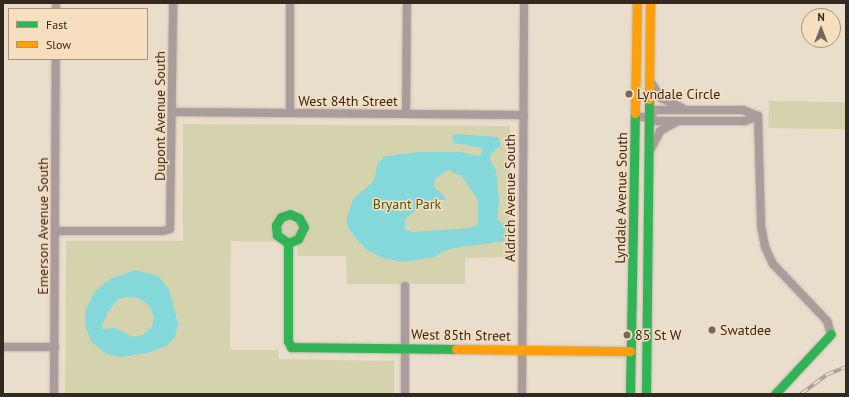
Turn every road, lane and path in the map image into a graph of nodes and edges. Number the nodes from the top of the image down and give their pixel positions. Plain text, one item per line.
1 (173, 3) edge
2 (290, 3) edge
3 (407, 3) edge
4 (524, 3) edge
5 (637, 3) edge
6 (650, 3) edge
7 (56, 60) edge
8 (649, 79) junction
9 (686, 110) junction
10 (173, 112) junction
11 (290, 113) junction
12 (406, 114) junction
13 (524, 115) junction
14 (758, 116) junction
15 (636, 117) junction
16 (649, 117) junction
17 (680, 121) junction
18 (648, 157) junction
19 (56, 231) junction
20 (288, 243) dead end
21 (405, 286) dead end
22 (831, 334) joint
23 (3, 347) edge
24 (55, 347) junction
25 (405, 349) junction
26 (522, 350) junction
27 (630, 351) junction
28 (54, 394) edge
29 (405, 394) edge
30 (522, 394) edge
31 (630, 394) edge
32 (646, 394) edge
33 (775, 394) edge

1 - 10 street, Dupont Avenue South
2 - 11 street
3 - 12 street
4 - 13 street, Aldrich Avenue South
5 - 15 main road, Lyndale Avenue South
6 - 8 main road, Lyndale Avenue South
7 - 19 street, Emerson Avenue South
8 - 9 street
8 - 16 main road, Lyndale Avenue South
9 - 14 street
9 - 16 street
10 - 11 street, West 84th Street
10 - 19 street, Dupont Avenue South
11 - 12 street, West 84th Street
12 - 13 street, West 84th Street
13 - 26 street, Aldrich Avenue South
14 - 17 street
14 - 22 street
15 - 16 street
15 - 27 main road, Lyndale Avenue South
16 - 17 street
16 - 18 main road, Lyndale Avenue South
17 - 18 street
18 - 32 main road, Lyndale Avenue South
19 - 24 street, Emerson Avenue South
20 - 25 main road, West 85th Street
21 - 25 street
22 - 33 main road
23 - 24 street
24 - 28 street, Emerson Avenue South
25 - 26 main road, West 85th Street
25 - 29 street
26 - 27 main road, West 85th Street
26 - 30 street, Aldrich Avenue South
27 - 31 main road, Lyndale Avenue South

